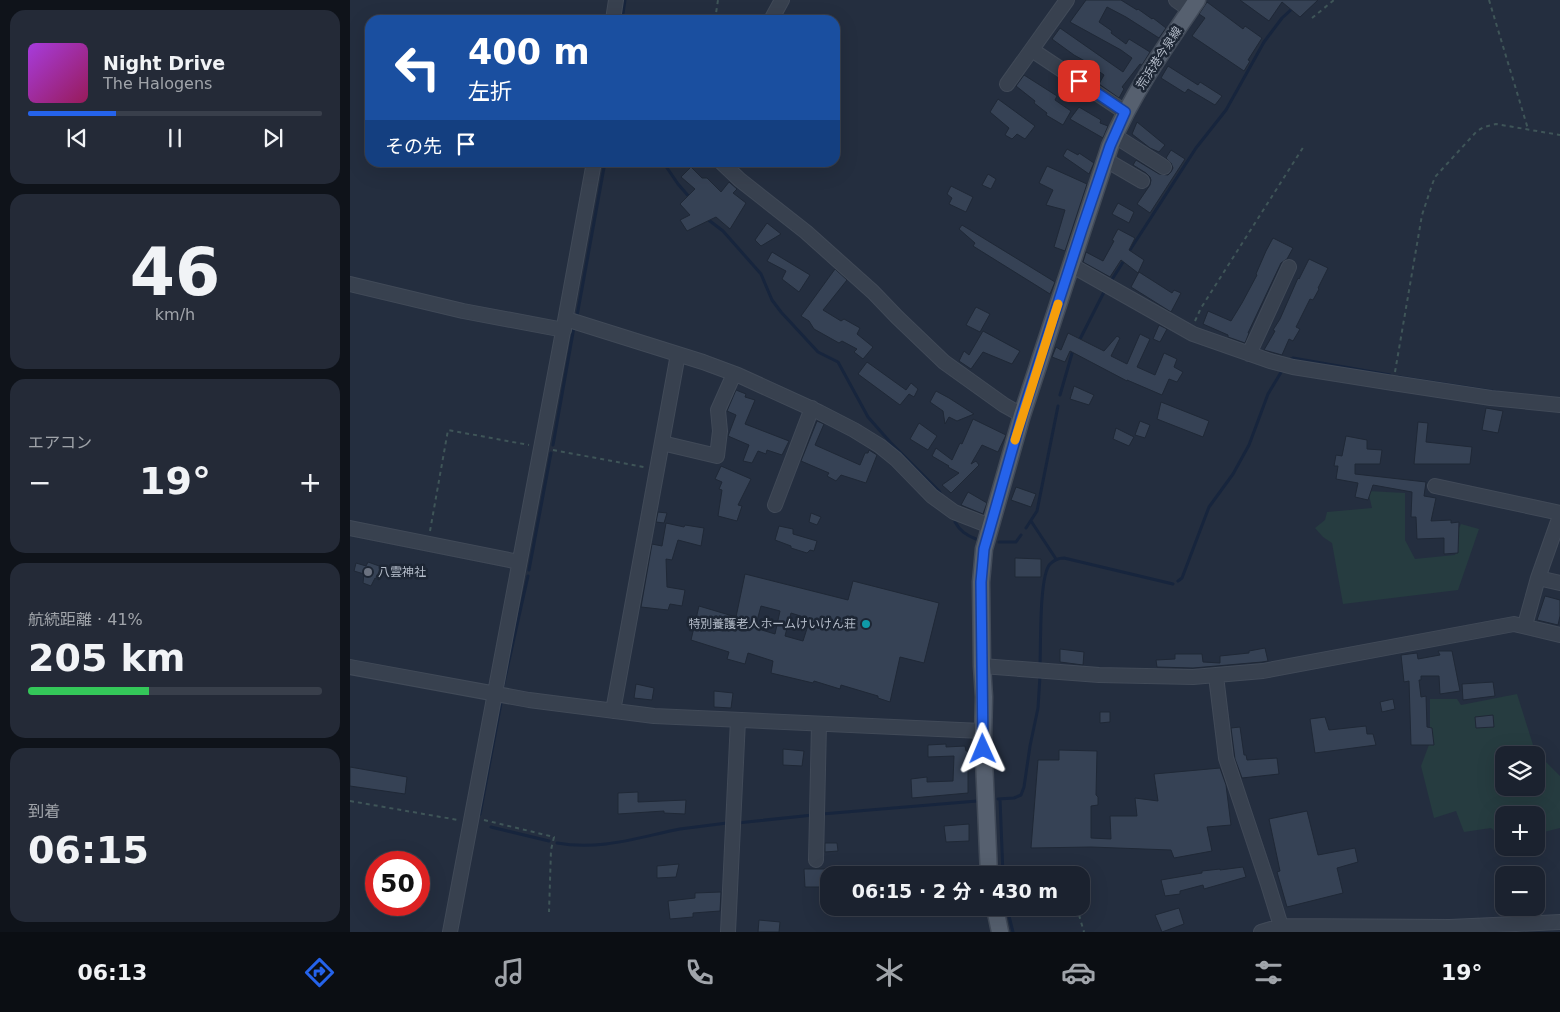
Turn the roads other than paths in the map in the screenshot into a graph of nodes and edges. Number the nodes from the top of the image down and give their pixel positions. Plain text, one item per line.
1 (616, 0) edge
2 (782, 0) edge
3 (1067, 0) edge
4 (1176, 0) edge
5 (1193, 5) edge
6 (614, 15) edge
7 (774, 15) edge
8 (1032, 50) junction
9 (1007, 84) dead end
10 (1125, 112) junction
11 (1114, 136) junction
12 (1106, 160) junction
13 (593, 167) edge
14 (726, 167) edge
15 (1164, 167) dead end
16 (1142, 181) dead end
17 (1071, 265) junction
18 (1289, 267) dead end
19 (350, 284) edge
20 (565, 324) junction
21 (678, 354) junction
22 (1249, 354) junction
23 (734, 374) junction
24 (1560, 405) edge
25 (812, 408) junction
26 (1022, 415) junction
27 (662, 443) junction
28 (1435, 486) dead end
29 (775, 505) dead end
30 (1560, 515) edge
31 (990, 526) junction
32 (350, 528) edge
33 (520, 562) junction
34 (1538, 578) junction
35 (1560, 583) edge
36 (1524, 625) junction
37 (1560, 635) edge
38 (982, 666) junction
39 (350, 667) edge
40 (1216, 676) junction
41 (494, 694) junction
42 (613, 711) junction
43 (738, 720) junction
44 (819, 724) junction
45 (982, 731) junction
46 (816, 860) dead end
47 (989, 866) edge
48 (997, 916) edge
49 (1560, 922) edge
50 (1280, 926) junction
51 (1520, 928) edge
52 (1450, 930) edge
53 (450, 932) edge
54 (728, 932) edge
55 (1000, 932) edge
56 (1261, 932) edge

1 - 6 street
2 - 7 street
3 - 8 street
4 - 5 street
5 - 10 main road, 荒浜港今泉線
8 - 9 street
8 - 10 street
10 - 11 main road, 荒浜港今泉線
11 - 12 main road, 荒浜港今泉線
11 - 15 street
12 - 16 street
12 - 17 main road, 荒浜港今泉線
13 - 20 street
14 - 26 street
17 - 22 street
17 - 26 main road, 荒浜港今泉線
18 - 22 street
19 - 20 street
20 - 21 street
20 - 33 street
21 - 23 street
21 - 27 street
22 - 24 street
23 - 25 street
23 - 27 street
25 - 29 street
25 - 31 street
26 - 31 main road, 荒浜港今泉線
27 - 42 street
28 - 30 street
30 - 34 street
31 - 38 main road, 荒浜港今泉線
32 - 33 street
33 - 41 street
34 - 35 street
34 - 36 street
36 - 37 street
36 - 40 street
38 - 40 street
38 - 45 main road, 荒浜港今泉線
39 - 41 street
40 - 50 street
41 - 42 street
41 - 53 street
42 - 43 street
43 - 44 street
43 - 54 street
44 - 45 street
44 - 46 street
45 - 47 main road, 荒浜港今泉線
48 - 55 main road
49 - 51 street
50 - 52 street
50 - 56 street
51 - 52 street

